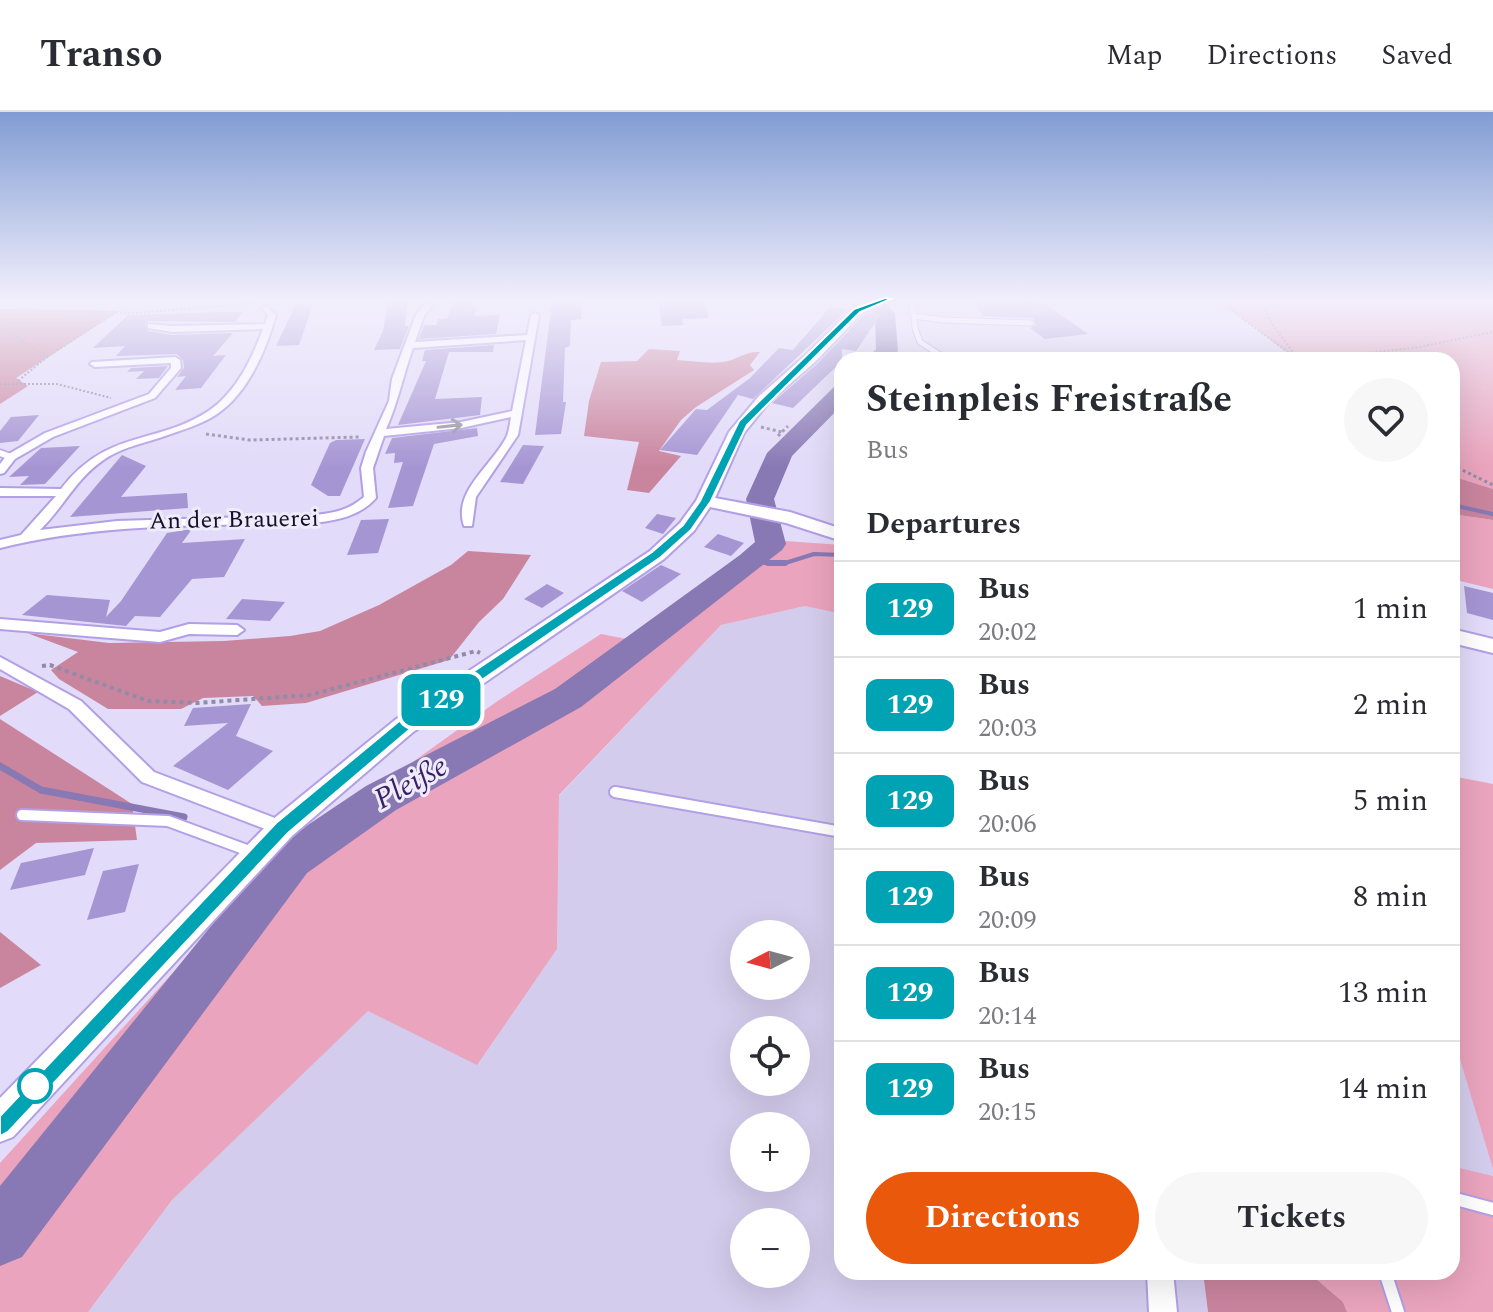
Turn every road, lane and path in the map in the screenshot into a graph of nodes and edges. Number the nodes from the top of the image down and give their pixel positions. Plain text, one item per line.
1 (44, 355) edge
2 (50, 355) edge
3 (257, 355) edge
4 (408, 355) edge
5 (526, 355) edge
6 (812, 355) edge
7 (47, 357) junction
8 (95, 364) dead end
9 (16, 382) junction
10 (0, 384) edge
11 (129, 406) junction
12 (517, 413) junction
13 (788, 426) dead end
14 (172, 428) junction
15 (381, 435) junction
16 (778, 436) dead end
17 (6, 455) edge
18 (1460, 469) edge
19 (0, 471) edge
20 (1493, 485) edge
21 (0, 492) edge
22 (64, 493) junction
23 (705, 501) junction
24 (468, 523) dead end
25 (834, 532) edge
26 (25, 536) junction
27 (0, 544) edge
28 (0, 624) edge
29 (237, 630) dead end
30 (1460, 638) edge
31 (1493, 646) edge
32 (0, 662) edge
33 (494, 662) junction
34 (16, 671) junction
35 (615, 792) dead end
36 (22, 815) dead end
37 (282, 828) junction
38 (834, 831) edge
39 (257, 853) junction
40 (0, 1124) edge
41 (1460, 1200) edge
42 (1493, 1209) edge
43 (1161, 1280) edge
44 (1388, 1280) edge
45 (1163, 1312) edge
46 (1398, 1312) edge

1 - 7 path
2 - 7 path
3 - 14 street, An der Brauerei
4 - 15 street, An der Brauerei
5 - 12 street
6 - 23 main road
7 - 9 path
8 - 11 street
9 - 10 path
9 - 11 path
11 - 17 street
15 -> 12 street
12 - 24 street
13 - 16 path
14 - 15 path
14 - 22 street, An der Brauerei
15 - 26 street, An der Brauerei
17 - 19 street
18 - 20 path
21 - 22 street
22 - 26 street, An der Brauerei
23 - 25 main road
23 - 33 main road
26 - 27 street, An der Brauerei
28 - 29 street
30 - 31 main road
32 - 34 street
33 - 34 path
33 - 37 main road
34 - 37 street
35 - 38 lane
36 - 39 lane
37 - 39 main road
39 - 40 main road
41 - 42 lane
43 - 45 street
44 - 46 lane

